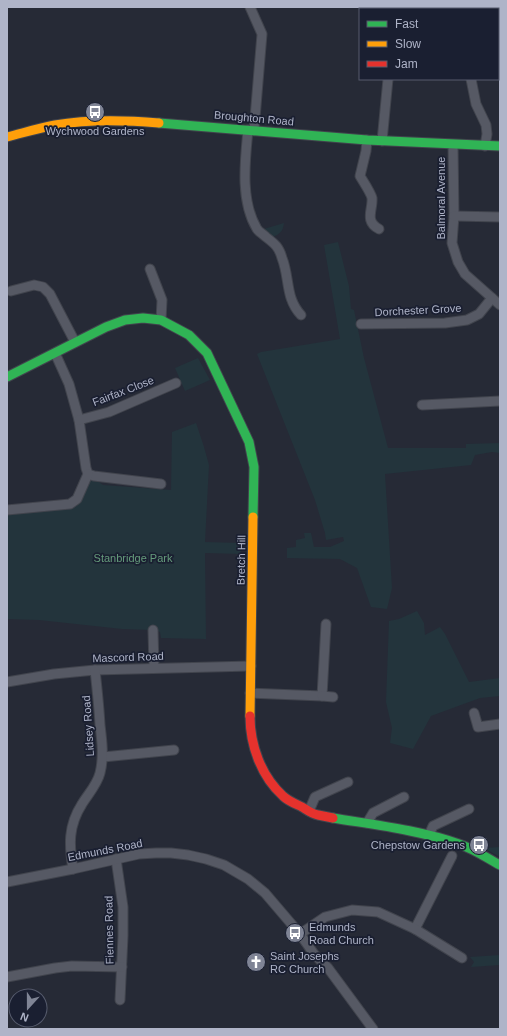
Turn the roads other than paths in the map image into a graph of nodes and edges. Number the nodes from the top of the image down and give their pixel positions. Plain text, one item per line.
1 (250, 7) edge
2 (388, 80) edge
3 (471, 80) edge
4 (251, 130) junction
5 (7, 137) edge
6 (367, 140) junction
7 (382, 141) junction
8 (453, 144) junction
9 (485, 146) junction
10 (500, 146) edge
11 (454, 216) junction
12 (500, 217) edge
13 (379, 229) dead end
14 (150, 269) dead end
15 (11, 291) dead end
16 (492, 298) junction
17 (500, 306) edge
18 (301, 315) dead end
19 (162, 320) junction
20 (361, 324) dead end
21 (75, 342) junction
22 (55, 353) junction
23 (7, 377) edge
24 (176, 383) dead end
25 (500, 401) edge
26 (422, 405) dead end
27 (79, 420) junction
28 (88, 474) junction
29 (161, 484) dead end
30 (7, 510) edge
31 (326, 624) dead end
32 (153, 630) dead end
33 (250, 666) junction
34 (154, 668) junction
35 (96, 670) junction
36 (7, 682) edge
37 (250, 693) junction
38 (322, 696) junction
39 (334, 697) dead end
40 (474, 713) dead end
41 (500, 724) edge
42 (174, 750) dead end
43 (103, 757) junction
44 (348, 782) dead end
45 (404, 797) dead end
46 (469, 809) dead end
47 (309, 811) junction
48 (367, 823) junction
49 (429, 835) junction
50 (452, 856) dead end
51 (116, 859) junction
52 (500, 865) edge
53 (73, 869) junction
54 (7, 882) edge
55 (415, 929) junction
56 (300, 934) junction
57 (462, 958) dead end
58 (122, 967) junction
59 (7, 977) edge
60 (120, 1000) dead end
61 (373, 1029) edge

1 - 4 street
2 - 7 street
3 - 9 street
4 - 5 street, Broughton Road
4 - 6 street, Broughton Road
4 - 18 street
6 - 7 street, Broughton Road
6 - 13 street
7 - 8 street, Broughton Road
8 - 9 street, Broughton Road
8 - 11 street, Balmoral Avenue
9 - 10 street, Broughton Road
11 - 12 street
11 - 16 street, Balmoral Avenue
14 - 19 street
15 - 21 street
16 - 17 street, Balmoral Avenue
16 - 20 street, Dorchester Grove
19 - 21 street, Bretch Hill
19 - 33 street, Bretch Hill
21 - 22 street, Bretch Hill
22 - 23 street, Bretch Hill
22 - 27 street
24 - 27 street, Fairfax Close
25 - 26 street
27 - 28 street
28 - 29 street
28 - 30 street
31 - 38 street
32 - 34 street
33 - 34 street, Mascord Road
33 - 37 street, Bretch Hill
34 - 35 street, Mascord Road
35 - 36 street, Mascord Road
35 - 43 street, Lidsey Road
37 - 38 street
37 - 47 street, Bretch Hill
38 - 39 street
40 - 41 street
42 - 43 street
43 - 53 street, Lidsey Road
44 - 47 street
45 - 48 street
46 - 49 street
47 - 48 street, Bretch Hill
48 - 49 street, Bretch Hill
49 - 52 street, Bretch Hill
50 - 55 street
51 - 53 street, Edmunds Road
51 - 56 street, Edmunds Road
51 - 58 street, Fiennes Road
53 - 54 street, Edmunds Road
55 - 56 street
55 - 57 street
56 - 61 street, Edmunds Road
58 - 59 street
58 - 60 street, Fiennes Road

